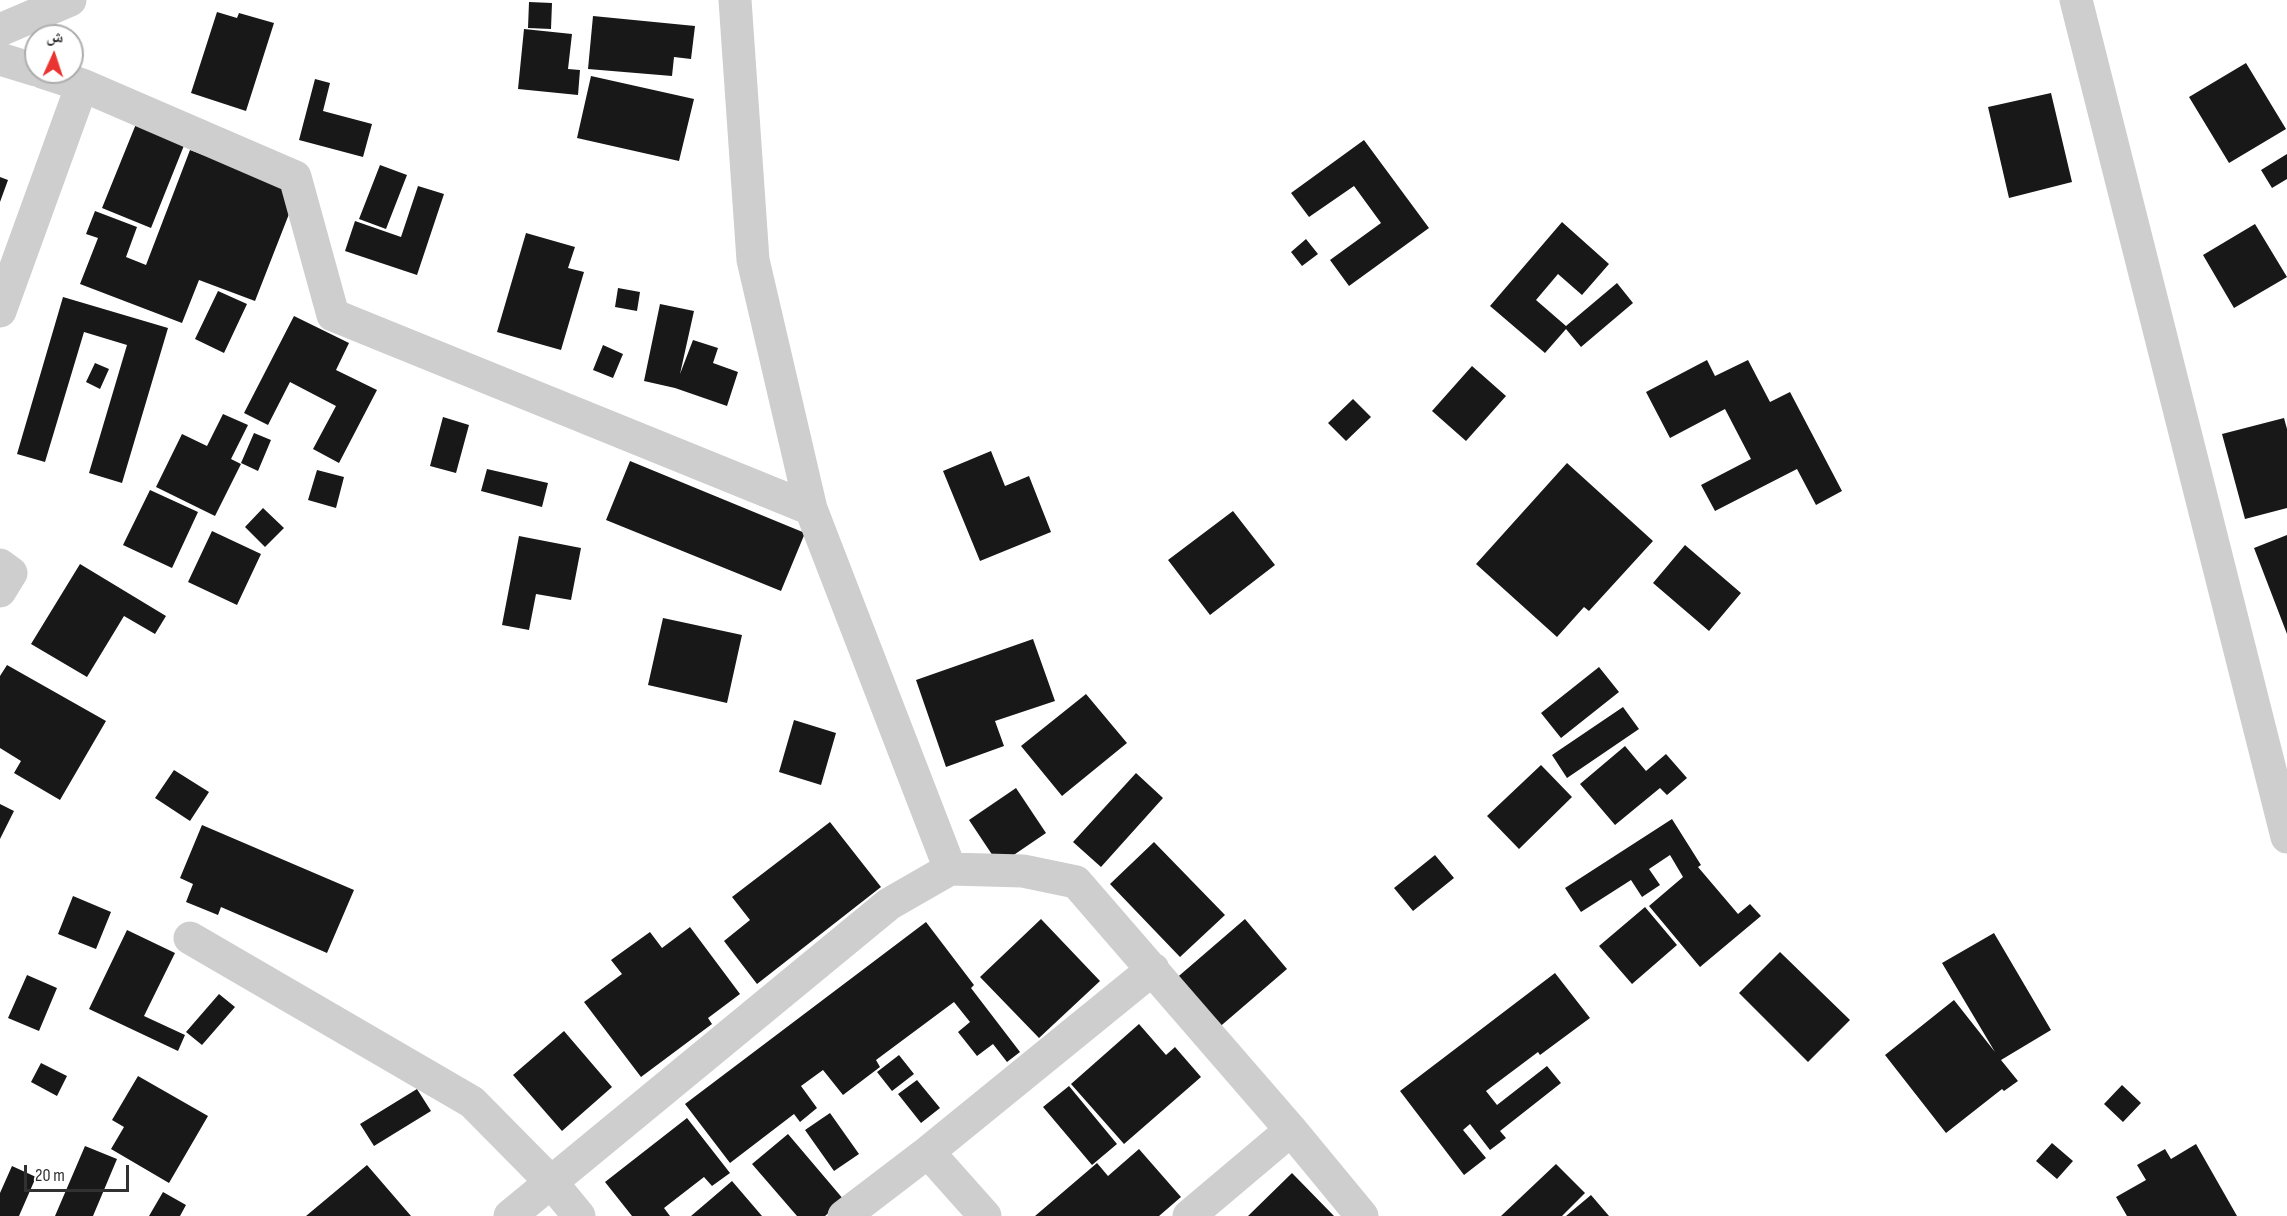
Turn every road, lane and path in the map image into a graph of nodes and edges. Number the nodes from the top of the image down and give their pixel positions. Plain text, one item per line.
1 (70, 0) edge
2 (735, 0) edge
3 (2076, 0) edge
4 (0, 30) edge
5 (0, 59) edge
6 (24, 66) edge
7 (79, 84) edge
8 (82, 85) junction
9 (0, 311) edge
10 (811, 509) junction
11 (0, 566) edge
12 (0, 591) edge
13 (2287, 837) edge
14 (950, 869) junction
15 (190, 938) dead end
16 (1154, 969) junction
17 (1291, 1130) junction
18 (928, 1152) junction
19 (551, 1182) junction
20 (510, 1216) edge
21 (579, 1216) edge
22 (844, 1216) edge
23 (985, 1216) edge
24 (1189, 1216) edge
25 (1362, 1216) edge

1 - 4 street
2 - 10 street
3 - 13 street
5 - 6 street
7 - 8 street
8 - 9 street
8 - 10 street
10 - 14 street
11 - 12 street
14 - 16 street
14 - 19 street
15 - 19 street
16 - 17 street
16 - 18 street
17 - 24 street
17 - 25 street
18 - 22 street
18 - 23 street
19 - 20 street
19 - 21 street

